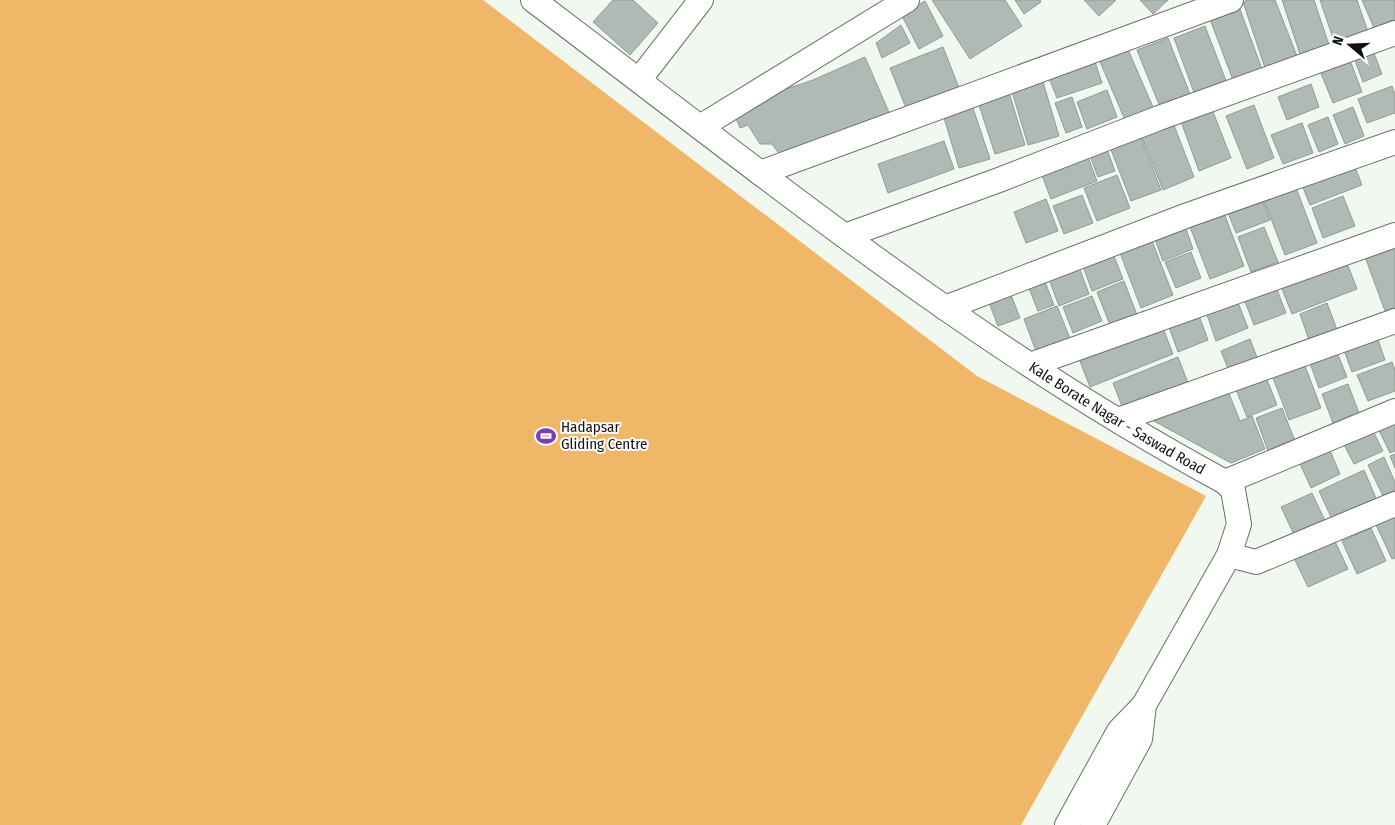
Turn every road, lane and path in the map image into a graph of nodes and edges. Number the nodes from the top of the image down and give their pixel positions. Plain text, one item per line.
1 (533, 0) edge
2 (701, 0) edge
3 (908, 0) edge
4 (1231, 0) edge
5 (1395, 33) edge
6 (639, 80) junction
7 (700, 127) junction
8 (1395, 142) edge
9 (760, 173) junction
10 (1395, 235) edge
11 (845, 236) junction
12 (945, 308) junction
13 (1395, 321) edge
14 (1030, 365) junction
15 (1395, 411) edge
16 (1118, 420) junction
17 (1225, 482) junction
18 (1395, 504) edge
19 (1229, 555) junction
20 (1144, 706) junction
21 (1067, 825) edge
22 (1093, 825) edge

1 - 6 street, Kale Borate Nagar - Saswad Road
2 - 6 street
3 - 7 street
4 - 9 street
5 - 11 street
6 - 7 street, Kale Borate Nagar - Saswad Road
7 - 9 street, Kale Borate Nagar - Saswad Road
8 - 12 street
9 - 11 street, Kale Borate Nagar - Saswad Road
10 - 14 street
11 - 12 street, Kale Borate Nagar - Saswad Road
12 - 14 street, Kale Borate Nagar - Saswad Road
13 - 16 street
14 - 16 street, Kale Borate Nagar - Saswad Road
15 - 17 street
16 - 17 street, Kale Borate Nagar - Saswad Road
17 - 19 street
18 - 19 street
19 - 20 street
20 - 21 street
20 - 22 street

